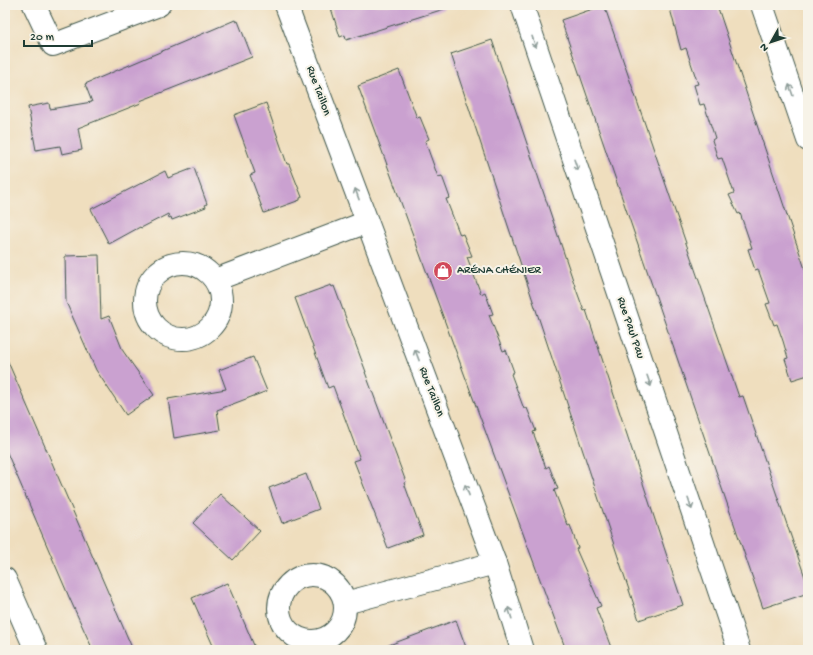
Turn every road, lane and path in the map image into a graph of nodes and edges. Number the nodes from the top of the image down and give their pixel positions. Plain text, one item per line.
1 (34, 5) edge
2 (159, 5) edge
3 (286, 5) edge
4 (522, 5) edge
5 (762, 5) edge
6 (808, 140) edge
7 (367, 222) junction
8 (215, 280) dead end
9 (495, 563) junction
10 (5, 579) edge
11 (345, 603) dead end
12 (36, 650) edge
13 (522, 650) edge
14 (739, 650) edge

1 - 2 street
7 -> 3 street, Rue Taillon
4 -> 14 street, Rue Paul Pau
6 -> 5 street
7 - 8 street
9 -> 7 street, Rue Taillon
9 - 11 street
13 -> 9 street, Rue Taillon
10 - 12 street

